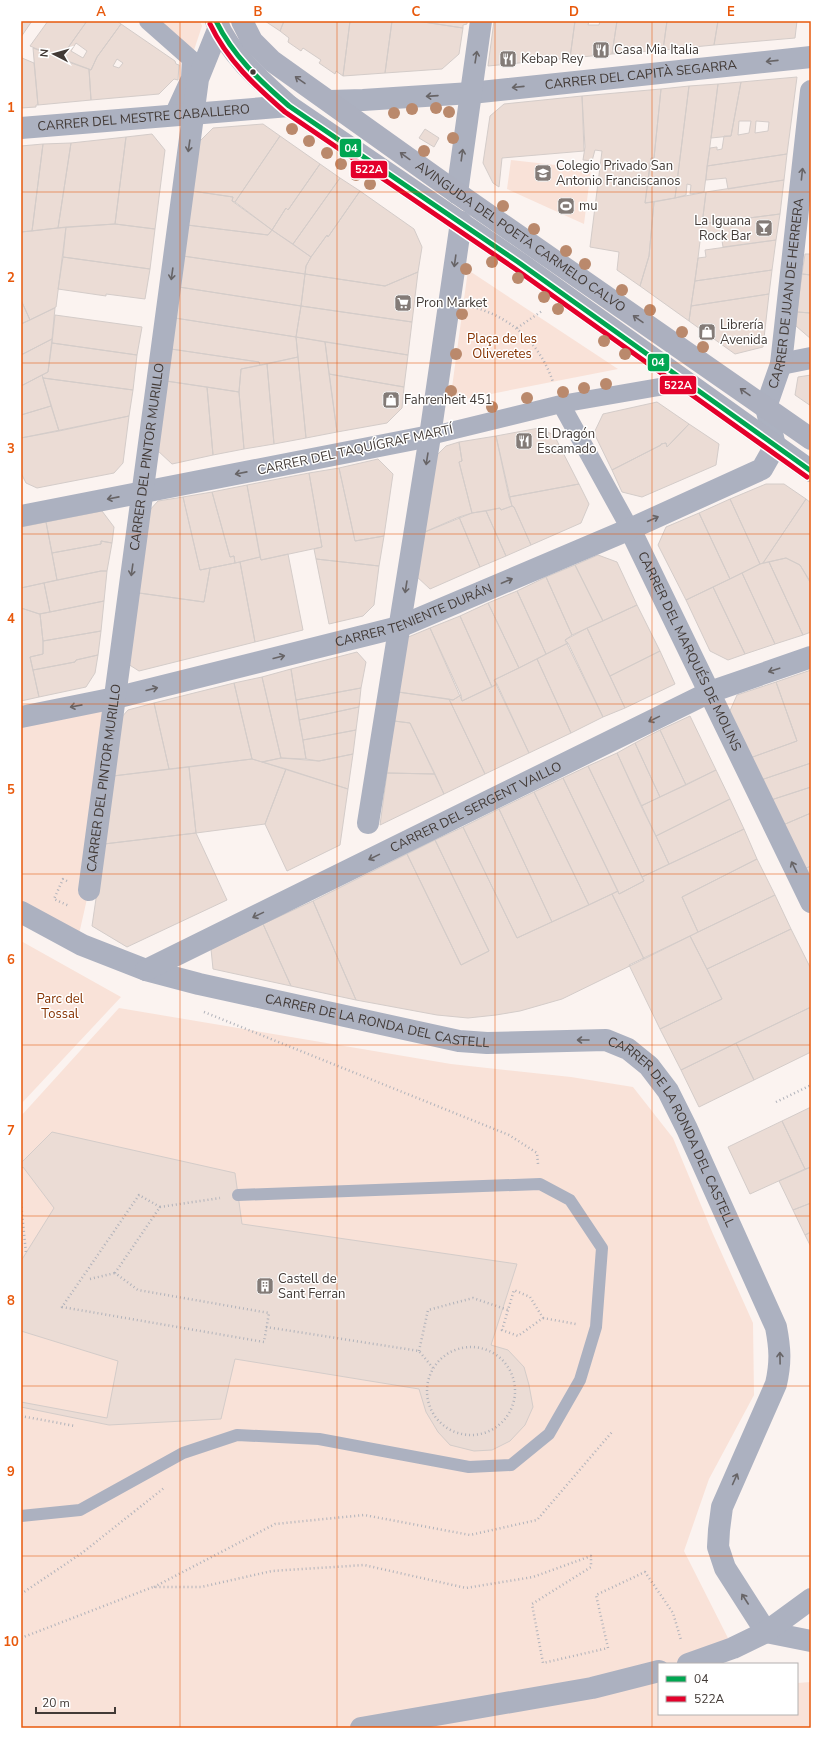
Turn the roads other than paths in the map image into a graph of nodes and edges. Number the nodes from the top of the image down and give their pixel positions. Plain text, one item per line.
1 (148, 21) edge
2 (242, 21) edge
3 (481, 21) edge
4 (217, 24) edge
5 (811, 57) edge
6 (194, 78) junction
7 (811, 91) edge
8 (471, 93) junction
9 (330, 100) junction
10 (289, 106) junction
11 (183, 115) junction
12 (21, 128) edge
13 (457, 194) junction
14 (461, 222) junction
15 (811, 358) edge
16 (781, 364) junction
17 (688, 382) junction
18 (561, 404) junction
19 (766, 407) junction
20 (430, 436) junction
21 (811, 439) edge
22 (775, 446) junction
23 (811, 471) edge
24 (143, 492) junction
25 (23, 510) edge
26 (630, 529) junction
27 (399, 627) junction
28 (811, 658) edge
29 (710, 692) junction
30 (115, 698) junction
31 (21, 717) edge
32 (368, 823) dead end
33 (89, 890) dead end
34 (811, 902) edge
35 (21, 912) edge
36 (146, 970) junction
37 (238, 1195) road end
38 (21, 1516) edge
39 (811, 1583) edge
40 (805, 1604) edge
41 (766, 1632) junction
42 (811, 1642) edge
43 (691, 1663) edge
44 (658, 1671) edge
45 (361, 1728) edge

1 - 6 street
9 -> 2 main road, AVINGUDA DEL POETA CARMELO CALVO
8 -> 3 street
4 - 6 street, CARRER DEL PINTOR MURILLO
4 - 10 main road, AVINGUDA DEL POETA CARMELO CALVO
5 -> 8 street, CARRER DEL CAPITÀ SEGARRA
6 - 11 street, CARRER DEL PINTOR MURILLO
16 -> 7 street, CARRER DE JUAN DE HERRERA
8 -> 9 street, CARRER DEL CAPITÀ SEGARRA
13 -> 8 street
13 -> 9 main road, AVINGUDA DEL POETA CARMELO CALVO
10 - 11 street, CARRER DEL MESTRE CABALLERO
10 - 14 main road, AVINGUDA DEL POETA CARMELO CALVO
11 - 12 street, CARRER DEL MESTRE CABALLERO
11 -> 24 street, CARRER DEL PINTOR MURILLO
19 -> 13 main road, AVINGUDA DEL POETA CARMELO CALVO
14 - 17 main road, AVINGUDA DEL POETA CARMELO CALVO
14 -> 20 street
15 - 16 street
16 - 19 street, CARRER DE JUAN DE HERRERA
17 - 18 street, CARRER DEL TAQUÍGRAF MARTÍ
17 - 22 main road, AVINGUDA DEL POETA CARMELO CALVO
18 - 20 street, CARRER DEL TAQUÍGRAF MARTÍ
18 - 26 street, CARRER DEL MARQUÉS DE MOLINS
19 - 21 main road, AVINGUDA DEL POETA CARMELO CALVO
19 - 22 street, CARRER DE JUAN DE HERRERA
20 -> 24 street, CARRER DEL TAQUÍGRAF MARTÍ
20 -> 27 street
22 - 23 main road, AVINGUDA DEL POETA CARMELO CALVO
26 -> 22 street, CARRER TENIENTE DURÁN
24 -> 25 street, CARRER DEL TAQUÍGRAF MARTÍ
24 -> 30 street, CARRER DEL PINTOR MURILLO
27 -> 26 street, CARRER TENIENTE DURÁN
26 - 29 street, CARRER DEL MARQUÉS DE MOLINS
30 -> 27 street, CARRER TENIENTE DURÁN
27 - 32 street
28 -> 29 street, CARRER DEL SERGENT VAILLO
34 -> 29 street, CARRER DEL MARQUÉS DE MOLINS
29 -> 36 street, CARRER DEL SERGENT VAILLO
30 -> 31 street, CARRER TENIENTE DURÁN
30 - 33 street, CARRER DEL PINTOR MURILLO
35 - 36 street, CARRER DE LA RONDA DEL CASTELL
41 -> 36 street, CARRER DE LA RONDA DEL CASTELL
37 - 38 lane
39 - 40 street
40 - 41 street
41 - 42 street
41 - 43 street
44 - 45 street

